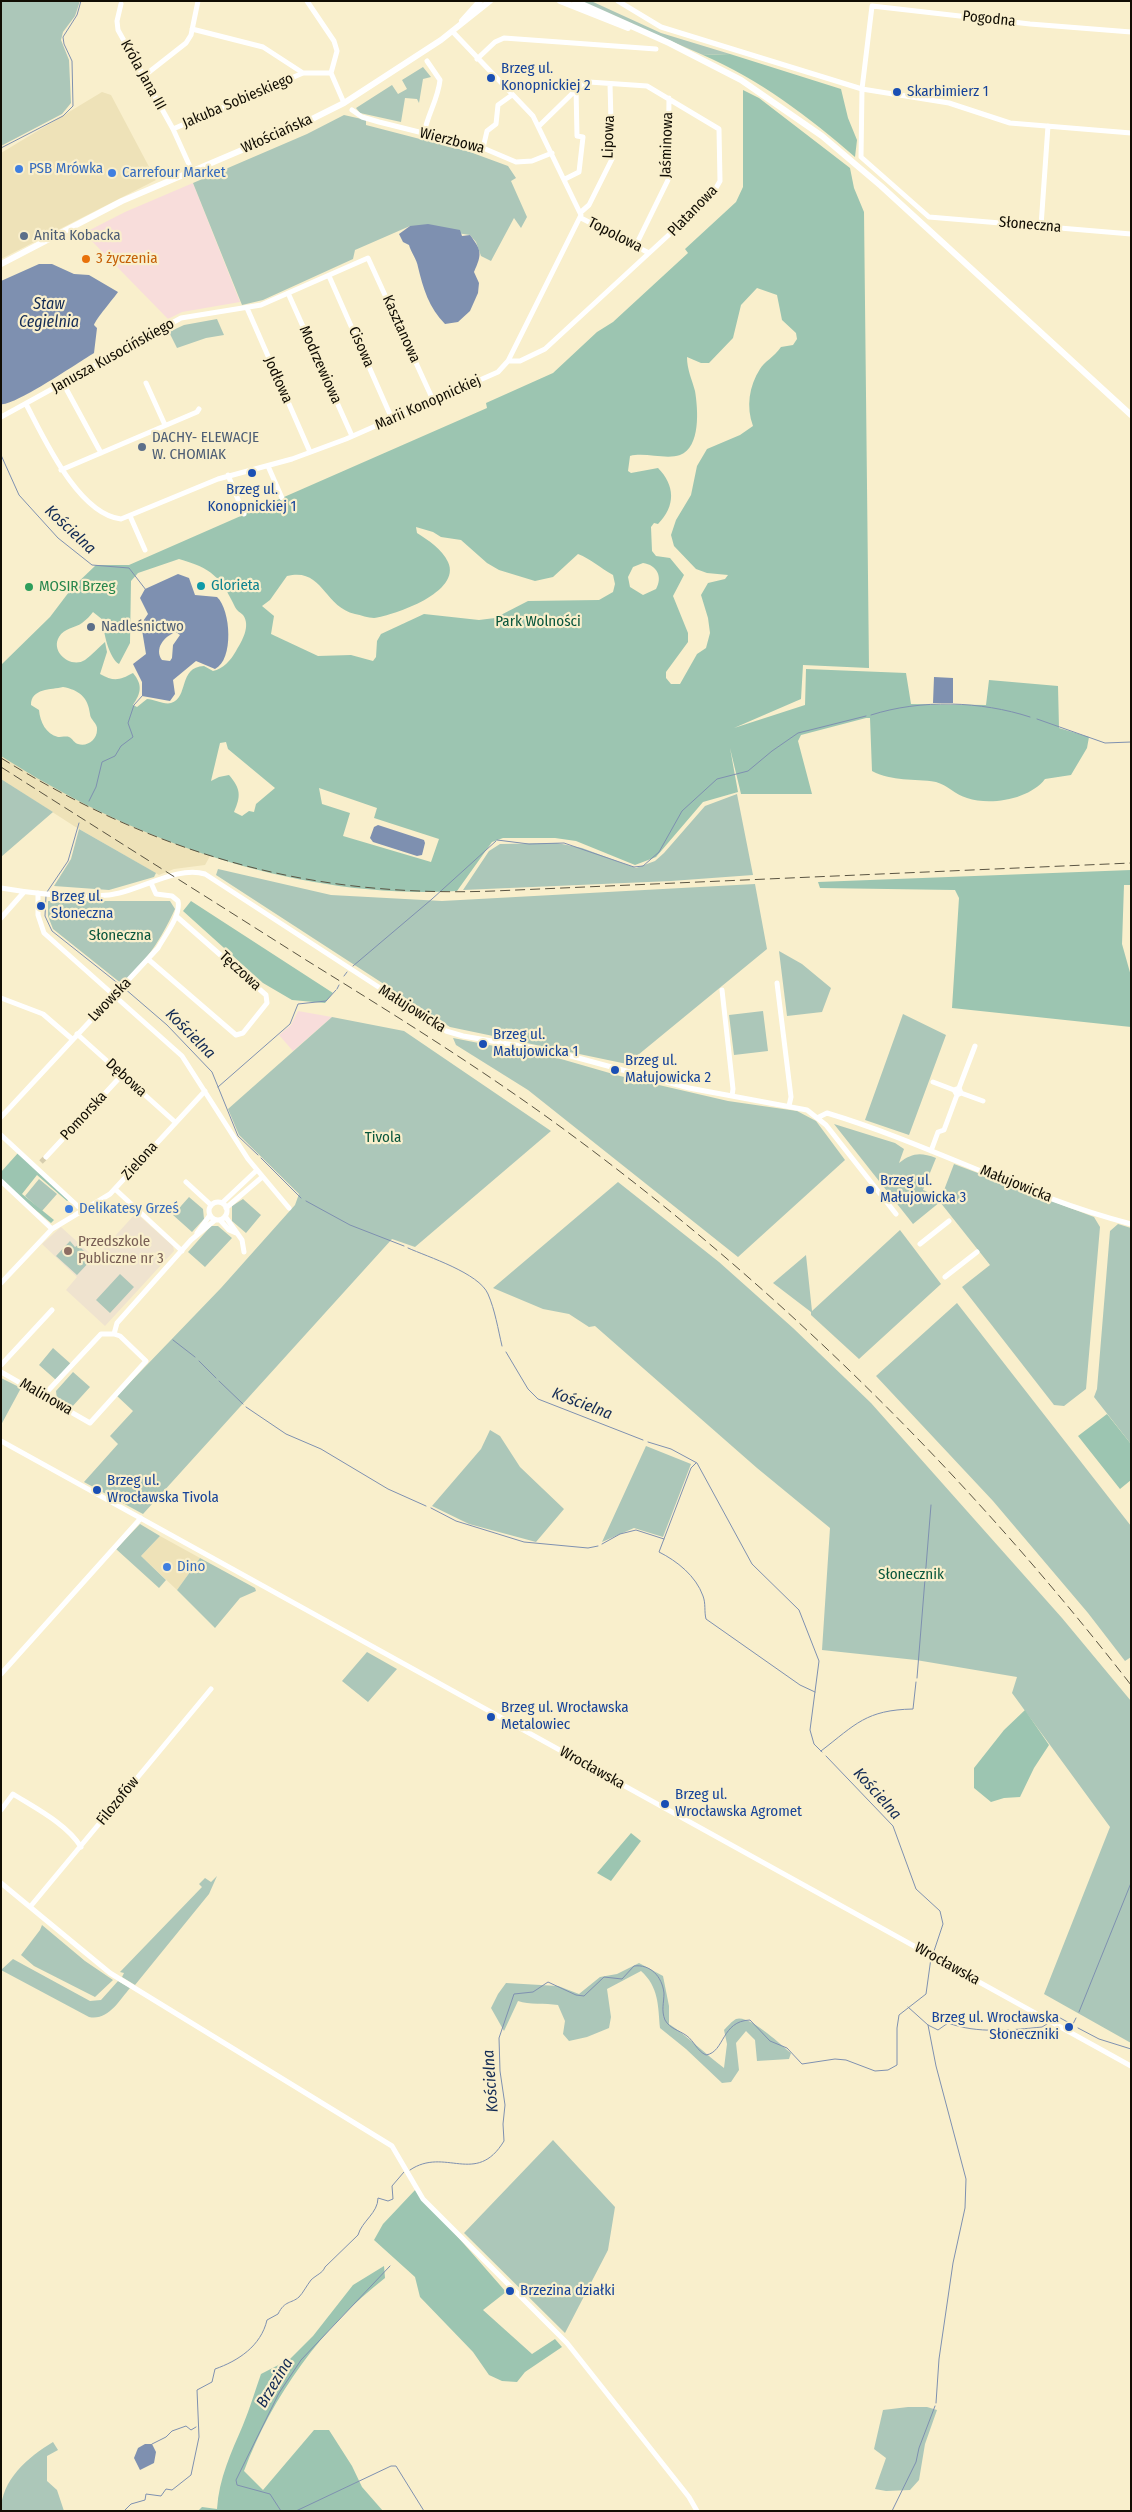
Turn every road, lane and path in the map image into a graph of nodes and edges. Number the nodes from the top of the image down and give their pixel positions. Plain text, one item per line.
1 (198, 1) edge
2 (307, 1) edge
3 (480, 1) edge
4 (490, 1) edge
5 (560, 1) edge
6 (575, 1) edge
7 (618, 1) edge
8 (121, 4) dead end
9 (460, 24) junction
10 (192, 29) junction
11 (452, 31) junction
12 (1131, 32) edge
13 (646, 33) junction
14 (656, 49) dead end
15 (477, 59) junction
16 (427, 61) dead end
17 (303, 73) junction
18 (331, 73) junction
19 (144, 76) junction
20 (610, 84) junction
21 (576, 88) junction
22 (862, 89) junction
23 (512, 94) junction
24 (669, 98) junction
25 (344, 103) junction
26 (352, 110) dead end
27 (539, 126) junction
28 (1048, 126) junction
29 (174, 129) junction
30 (1131, 133) edge
31 (424, 134) junction
32 (482, 148) junction
33 (552, 153) junction
34 (192, 171) junction
35 (564, 179) junction
36 (581, 215) junction
37 (1041, 226) junction
38 (1131, 234) edge
39 (636, 245) junction
40 (649, 253) junction
41 (368, 258) joint
42 (1, 264) edge
43 (329, 276) junction
44 (288, 294) junction
45 (246, 308) junction
46 (508, 361) junction
47 (64, 383) junction
48 (146, 383) dead end
49 (433, 400) junction
50 (26, 404) junction
51 (199, 409) dead end
52 (1131, 415) edge
53 (1, 417) edge
54 (392, 419) junction
55 (165, 425) junction
56 (352, 436) junction
57 (310, 452) junction
58 (101, 453) junction
59 (268, 466) junction
60 (62, 470) junction
61 (228, 475) junction
62 (282, 498) dead end
63 (244, 514) dead end
64 (130, 516) junction
65 (144, 550) dead end
66 (151, 883) junction
67 (1, 888) edge
68 (24, 892) junction
69 (41, 893) junction
70 (176, 916) junction
71 (1, 918) edge
72 (149, 960) junction
73 (777, 983) dead end
74 (722, 990) dead end
75 (115, 995) junction
76 (1, 998) edge
77 (77, 1034) junction
78 (72, 1039) junction
79 (976, 1046) dead end
80 (122, 1075) junction
81 (933, 1082) dead end
82 (205, 1090) junction
83 (958, 1092) junction
84 (732, 1096) junction
85 (983, 1101) dead end
86 (788, 1106) junction
87 (1, 1117) edge
88 (818, 1117) junction
89 (174, 1122) junction
90 (1, 1135) edge
91 (931, 1151) junction
92 (46, 1157) tunnel mouth
93 (256, 1171) junction
94 (261, 1178) junction
95 (1, 1182) edge
96 (186, 1182) dead end
97 (115, 1189) junction
98 (211, 1205) junction
99 (224, 1206) junction
100 (290, 1208) dead end
101 (83, 1211) junction
102 (896, 1214) dead end
103 (210, 1215) junction
104 (220, 1219) junction
105 (949, 1221) dead end
106 (1131, 1224) edge
107 (52, 1229) junction
108 (197, 1234) junction
109 (920, 1244) dead end
110 (182, 1251) junction
111 (244, 1252) dead end
112 (977, 1252) dead end
113 (945, 1277) dead end
114 (1, 1283) edge
115 (52, 1310) dead end
116 (114, 1334) junction
117 (1, 1365) edge
118 (1, 1372) edge
119 (44, 1395) junction
120 (1, 1441) edge
121 (141, 1518) junction
122 (1, 1674) edge
123 (211, 1689) dead end
124 (1, 1810) edge
125 (81, 1847) junction
126 (1, 1883) edge
127 (30, 1906) junction
128 (1131, 2066) edge
129 (697, 2511) edge

1 - 10 street
2 - 18 street
3 - 9 main road, Włościańska
4 - 9 main road, Włościańska
5 - 13 main road
6 - 13 main road
7 - 22 street
8 - 19 street, Króla Jana III
9 - 11 main road, Włościańska
10 - 17 street
10 - 19 street
11 - 15 street
11 - 25 main road, Włościańska
12 - 22 street, Pogodna
13 - 52 main road
14 - 15 street
15 - 23 street
16 - 31 street
17 - 18 street, Jakuba Sobieskiego
17 - 29 street, Jakuba Sobieskiego
18 - 25 street
19 - 29 street, Króla Jana III
20 - 21 street, Platanowa
20 - 24 street, Platanowa
20 - 36 street, Lipowa
21 - 27 street
21 - 35 street, Lipowa
22 - 28 street
22 - 37 street, Słoneczna
23 - 27 street
23 - 32 street
24 - 39 street, Jaśminowa
24 - 40 street, Platanowa
25 - 34 main road, Włościańska
26 - 31 street, Wierzbowa
27 - 33 street
28 - 30 street
28 - 37 street
29 - 34 street, Króla Jana III
31 - 32 street, Wierzbowa
32 - 33 street, Wierzbowa
33 - 35 street
34 - 42 main road, Włościańska
35 - 36 street
36 - 39 street, Topolowa
36 - 46 street, Marii Konopnickiej
37 - 38 street, Słoneczna
39 - 40 street, Topolowa
40 - 46 street, Platanowa
41 - 43 street, Janusza Kusocińskiego
41 - 49 street, Kasztanowa
43 - 44 street, Janusza Kusocińskiego
43 - 54 street, Cisowa
44 - 45 street, Janusza Kusocińskiego
44 - 56 street, Modrzewiowa
45 - 47 street, Janusza Kusocińskiego
45 - 57 street, Jodłowa
46 - 49 street, Marii Konopnickiej
47 - 50 street, Janusza Kusocińskiego
47 - 58 street
48 - 55 street
49 - 54 street, Marii Konopnickiej
50 - 53 street, Janusza Kusocińskiego
50 - 60 street, Marii Konopnickiej
51 - 55 street
54 - 56 street, Marii Konopnickiej
55 - 58 street
56 - 57 street, Marii Konopnickiej
57 - 59 street, Marii Konopnickiej
58 - 60 street
59 - 61 street, Marii Konopnickiej
59 - 62 street
60 - 64 street, Marii Konopnickiej
61 - 63 street
61 - 64 street, Marii Konopnickiej
64 - 65 street
66 - 69 street, Małujowicka
66 - 70 street
66 - 84 street, Małujowicka
67 - 68 street, Małujowicka
68 - 69 street, Małujowicka
68 - 71 street
69 - 75 street
70 - 72 street, Lwowska
70 - 72 street, Tęczowa
72 - 75 street, Lwowska
73 - 86 street
74 - 84 street
75 - 77 street, Lwowska
75 - 82 street
76 - 78 street
77 - 78 street, Lwowska
77 - 80 street, Dębowa
78 - 87 street, Lwowska
79 - 83 street
80 - 89 street, Dębowa
80 - 92 street, Pomorska
81 - 83 street
82 - 89 street, Zielona
82 - 93 street
83 - 85 street
83 - 91 street
84 - 86 street, Małujowicka
86 - 88 street, Małujowicka
88 - 91 street, Małujowicka
88 - 102 street, Małujowicka
89 - 97 street, Zielona
90 - 101 street
91 - 106 street, Małujowicka
93 - 94 street
93 - 99 street
94 - 99 street
94 - 100 street
95 - 107 street
96 - 98 street
97 - 101 street, Zielona
97 - 110 street
98 - 99 street
98 - 103 street
99 - 104 street
101 - 107 street, Zielona
103 - 104 street
103 - 108 street
104 - 108 street
104 - 111 street
105 - 109 street
107 - 114 street, Zielona
108 - 110 street
110 - 116 street
112 - 113 street
115 - 117 street
116 - 119 street
116 - 119 street, Malinowa
118 - 119 street, Malinowa
120 - 121 street, Wrocławska
121 - 122 street
121 - 128 street, Wrocławska
123 - 125 street, Filozofów
124 - 125 street
125 - 127 street, Filozofów
126 - 127 street
127 - 129 street

